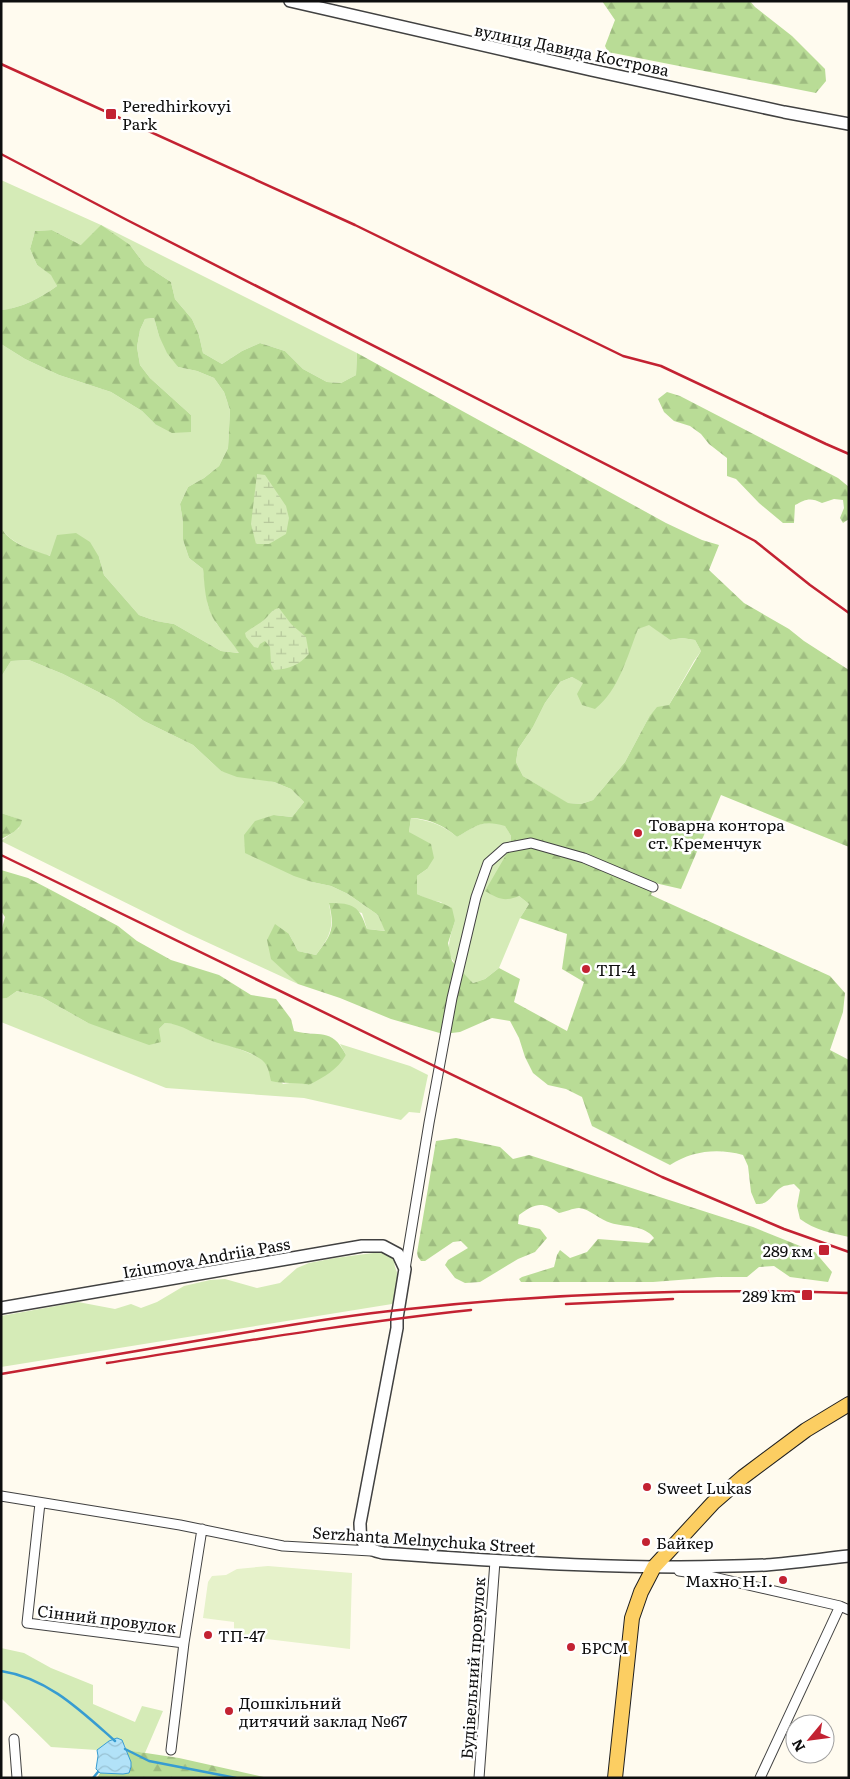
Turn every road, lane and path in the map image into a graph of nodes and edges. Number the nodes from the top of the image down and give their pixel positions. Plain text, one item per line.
1 (290, 1) edge
2 (849, 124) edge
3 (653, 887) dead end
4 (405, 1269) junction
5 (1, 1308) edge
6 (849, 1404) edge
7 (1, 1496) edge
8 (40, 1503) junction
9 (202, 1529) junction
10 (371, 1551) junction
11 (849, 1556) edge
12 (494, 1560) junction
13 (654, 1567) junction
14 (844, 1608) edge
15 (184, 1643) junction
16 (14, 1739) dead end
17 (171, 1750) dead end
18 (17, 1778) edge
19 (479, 1778) edge
20 (615, 1778) edge
21 (760, 1778) edge

1 - 2 street, вулиця Давида Кострова
3 - 4 street
4 - 5 street, Iziumova Andriia Pass
4 - 10 street
6 - 13 main road
7 - 8 street, Serzhanta Melnychuka Street
8 - 9 street, Serzhanta Melnychuka Street
8 - 15 street, Сінний провулок
9 - 10 street, Serzhanta Melnychuka Street
9 - 15 street, Сінний провулок
10 - 12 street, Serzhanta Melnychuka Street
11 - 13 street, Serzhanta Melnychuka Street
12 - 13 street, Serzhanta Melnychuka Street
12 - 19 street, Будівельний провулок
13 - 14 street
13 - 20 main road
14 - 21 street
15 - 17 street, Сінний провулок
16 - 18 street

